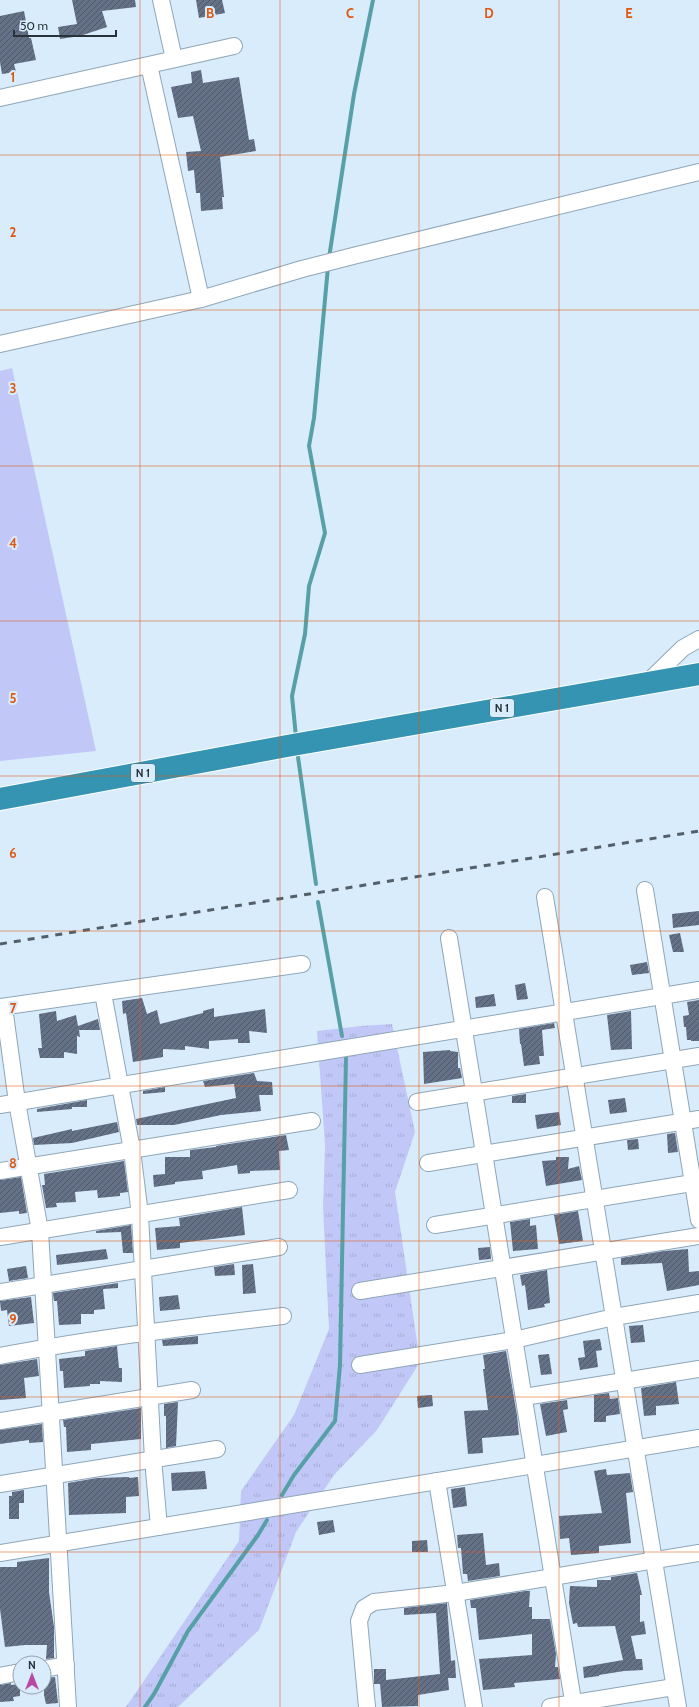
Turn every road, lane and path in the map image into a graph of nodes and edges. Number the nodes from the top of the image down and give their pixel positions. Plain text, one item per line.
1 (161, 0) edge
2 (234, 46) dead end
3 (174, 59) junction
4 (149, 65) junction
5 (0, 98) edge
6 (699, 172) edge
7 (202, 299) junction
8 (0, 344) edge
9 (699, 639) edge
10 (699, 674) edge
11 (648, 682) junction
12 (0, 799) edge
13 (645, 890) dead end
14 (545, 897) dead end
15 (449, 938) dead end
16 (302, 964) dead end
17 (699, 990) edge
18 (103, 993) junction
19 (662, 996) junction
20 (2, 1007) edge
21 (564, 1011) junction
22 (463, 1028) junction
23 (699, 1056) edge
24 (673, 1061) junction
25 (575, 1077) junction
26 (120, 1085) junction
27 (474, 1093) junction
28 (17, 1102) junction
29 (417, 1102) dead end
30 (0, 1105) edge
31 (699, 1119) edge
32 (312, 1121) dead end
33 (683, 1122) junction
34 (585, 1138) junction
35 (132, 1150) junction
36 (484, 1154) junction
37 (428, 1163) dead end
38 (28, 1167) junction
39 (0, 1171) edge
40 (696, 1182) edge
41 (289, 1190) dead end
42 (594, 1199) junction
43 (140, 1215) junction
44 (494, 1216) junction
45 (699, 1220) edge
46 (435, 1225) dead end
47 (40, 1231) junction
48 (699, 1236) edge
49 (0, 1237) edge
50 (279, 1247) dead end
51 (604, 1251) junction
52 (503, 1268) junction
53 (143, 1269) junction
54 (43, 1285) junction
55 (360, 1291) dead end
56 (0, 1292) edge
57 (699, 1303) edge
58 (283, 1316) dead end
59 (614, 1317) junction
60 (146, 1332) junction
61 (514, 1340) junction
62 (47, 1347) junction
63 (0, 1356) edge
64 (360, 1365) dead end
65 (699, 1369) edge
66 (624, 1381) junction
67 (192, 1390) dead end
68 (150, 1397) junction
69 (524, 1397) junction
70 (51, 1413) junction
71 (0, 1422) edge
72 (699, 1438) edge
73 (217, 1448) dead end
74 (635, 1448) junction
75 (153, 1459) junction
76 (535, 1465) junction
77 (54, 1475) junction
78 (437, 1481) junction
79 (0, 1484) edge
80 (160, 1527) junction
81 (58, 1544) junction
82 (0, 1553) edge
83 (699, 1553) edge
84 (654, 1560) junction
85 (553, 1577) junction
86 (455, 1592) junction
87 (66, 1665) junction
88 (52, 1668) edge
89 (12, 1674) edge
90 (0, 1676) edge
91 (674, 1687) junction
92 (574, 1705) edge
93 (68, 1707) edge
94 (367, 1707) edge
95 (474, 1707) edge
96 (550, 1707) edge
97 (678, 1707) edge

1 - 3 street
2 - 3 street
3 - 4 street
4 - 5 street
4 - 7 street
6 - 7 street
7 - 8 street
9 - 11 street
10 - 11 highway, N 1
11 - 12 highway, N 1
13 - 19 street
14 - 21 street
15 - 22 street
16 - 18 street
17 - 19 street
18 - 20 street
18 - 26 street
19 - 21 street
19 - 24 street
20 - 28 street
21 - 22 street
21 - 25 street
22 - 26 street
22 - 27 street
23 - 24 street
24 - 25 street
24 - 33 street
25 - 27 street
25 - 34 street
26 - 28 street
26 - 35 street
27 - 29 street
27 - 36 street
28 - 30 street
28 - 38 street
31 - 33 street
32 - 35 street
33 - 34 street
33 - 40 street
34 - 36 street
34 - 42 street
35 - 38 street
35 - 43 street
36 - 37 street
36 - 44 street
38 - 39 street
38 - 47 street
40 - 42 street
40 - 45 street
41 - 43 street
42 - 44 street
42 - 51 street
43 - 47 street
43 - 53 street
44 - 46 street
44 - 52 street
47 - 49 street
47 - 54 street
48 - 51 street
50 - 53 street
51 - 52 street
51 - 59 street
52 - 55 street
52 - 61 street
53 - 54 street
53 - 60 street
54 - 56 street
54 - 62 street
57 - 59 street
58 - 60 street
59 - 61 street
59 - 66 street
60 - 62 street
60 - 68 street
61 - 64 street
61 - 69 street
62 - 63 street
62 - 70 street
65 - 66 street
66 - 69 street
66 - 74 street
67 - 68 street
68 - 70 street
68 - 75 street
69 - 76 street
70 - 71 street
70 - 77 street
72 - 74 street
73 - 75 street
74 - 76 street
74 - 84 street
75 - 77 street
75 - 80 street
76 - 78 street
76 - 85 street
77 - 79 street
77 - 81 street
78 - 80 street
78 - 86 street
80 - 81 street
81 - 82 street
81 - 87 street
83 - 84 street
84 - 85 street
84 - 91 street
85 - 86 street
85 - 92 street
86 - 94 street
86 - 95 street
87 - 88 street
87 - 93 street
89 - 90 street
91 - 92 street
91 - 97 street
92 - 96 street

